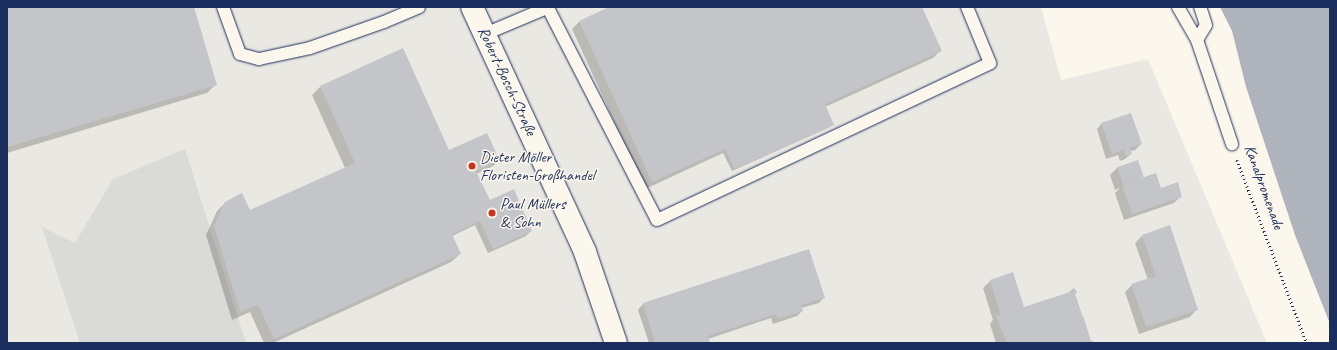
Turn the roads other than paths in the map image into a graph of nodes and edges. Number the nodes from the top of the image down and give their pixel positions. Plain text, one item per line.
1 (223, 7) edge
2 (419, 7) edge
3 (472, 7) edge
4 (548, 7) edge
5 (967, 7) edge
6 (1178, 7) edge
7 (1200, 7) edge
8 (485, 34) junction
9 (1197, 40) junction
10 (1232, 144) road end
11 (616, 343) edge

1 - 2 lane
3 - 8 street, Robert-Bosch-Straße
4 - 5 lane
4 - 8 lane
6 - 9 lane, Kanalpromenade
7 - 9 lane
8 - 11 street, Robert-Bosch-Straße
9 - 10 lane, Kanalpromenade

